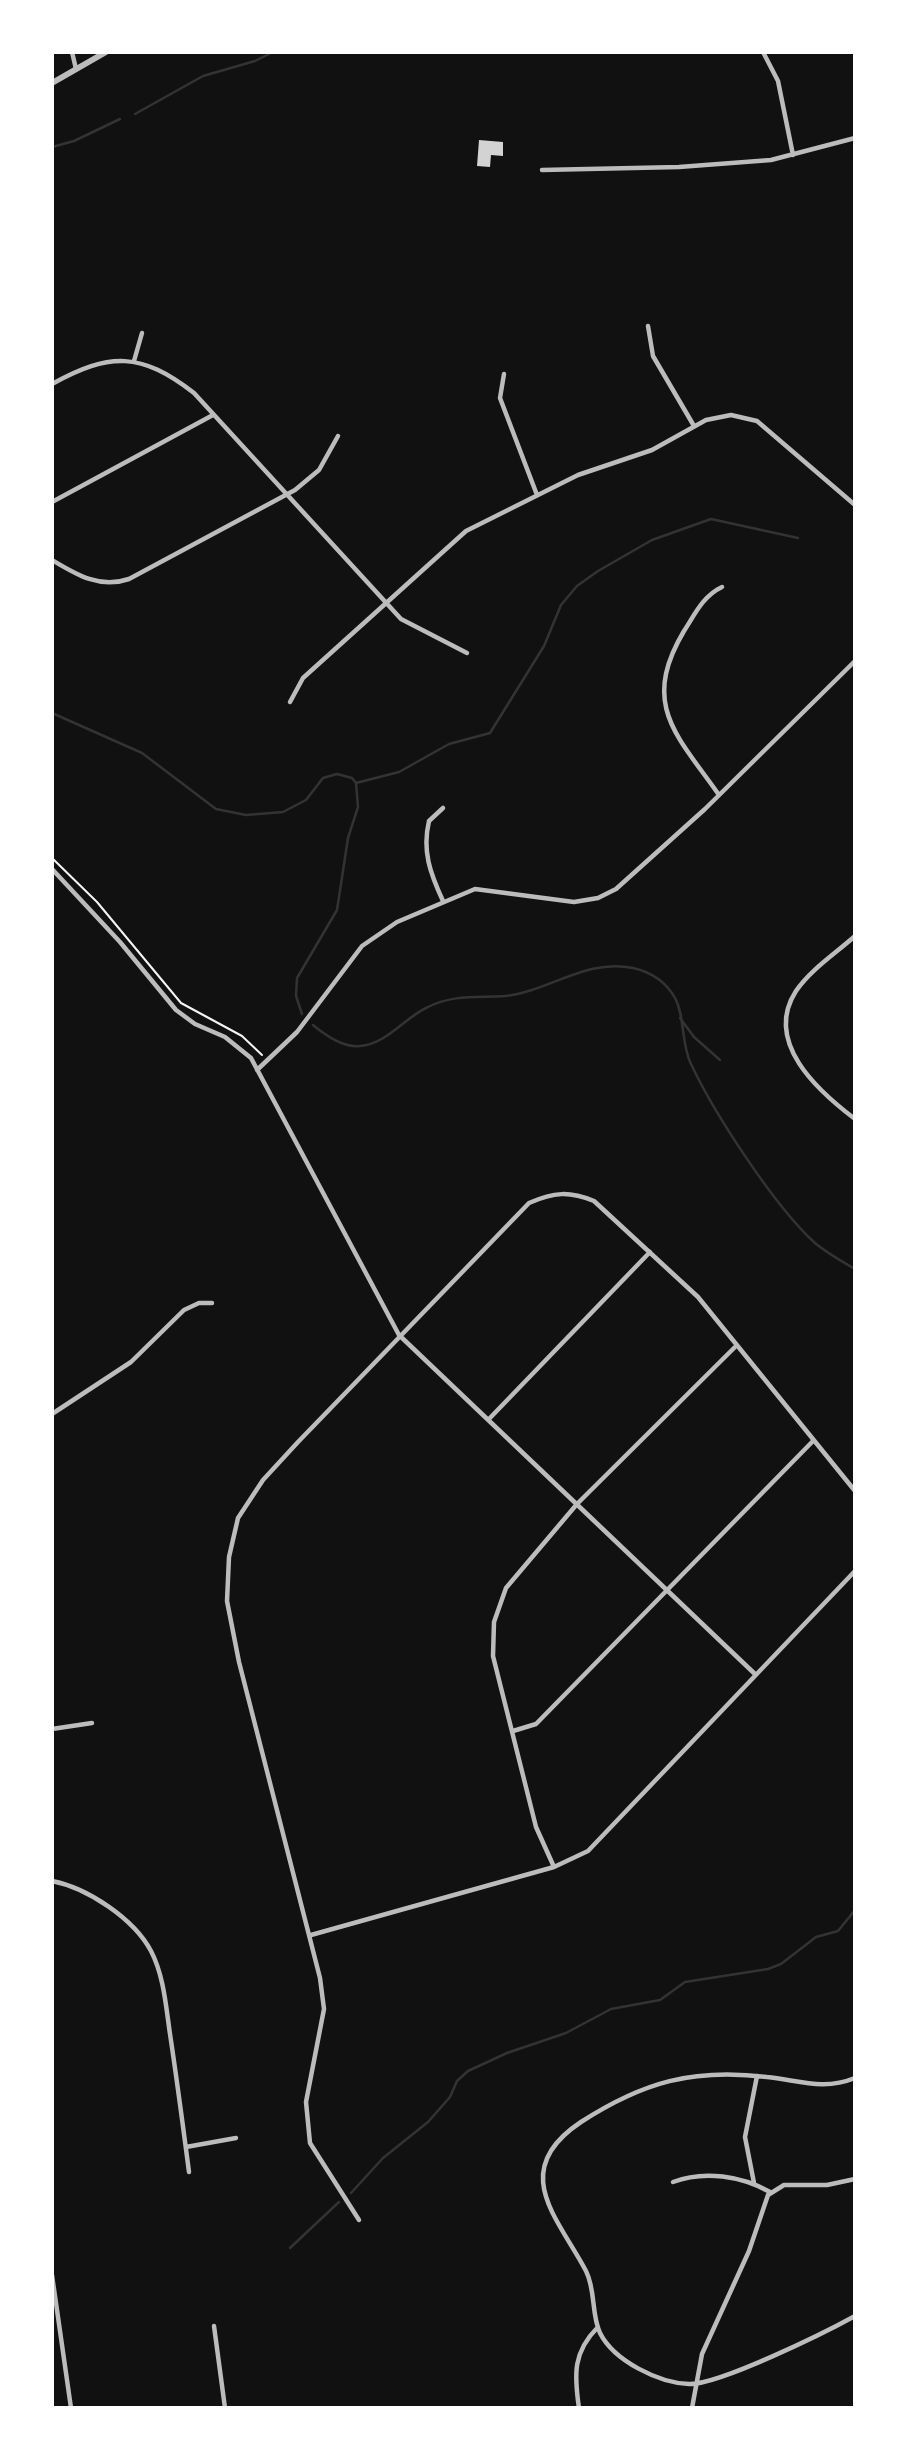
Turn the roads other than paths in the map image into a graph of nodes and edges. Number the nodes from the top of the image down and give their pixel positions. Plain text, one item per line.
1 (72, 52) edge
2 (106, 52) edge
3 (763, 52) edge
4 (76, 70) junction
5 (52, 83) edge
6 (855, 138) edge
7 (793, 155) junction
8 (542, 170) dead end
9 (648, 326) dead end
10 (142, 333) dead end
11 (134, 361) junction
12 (504, 374) dead end
13 (52, 384) edge
14 (213, 415) junction
15 (694, 426) junction
16 (338, 436) dead end
17 (537, 495) junction
18 (285, 496) junction
19 (52, 502) edge
20 (855, 505) edge
21 (52, 561) edge
22 (722, 587) dead end
23 (385, 604) junction
24 (467, 653) dead end
25 (855, 662) edge
26 (290, 702) dead end
27 (719, 795) junction
28 (443, 808) dead end
29 (52, 869) edge
30 (443, 901) junction
31 (855, 936) edge
32 (257, 1070) junction
33 (855, 1119) edge
34 (650, 1252) junction
35 (212, 1303) dead end
36 (399, 1335) junction
37 (736, 1346) junction
38 (52, 1414) edge
39 (488, 1419) junction
40 (813, 1441) junction
41 (855, 1492) edge
42 (577, 1504) junction
43 (855, 1572) edge
44 (668, 1591) junction
45 (756, 1675) junction
46 (92, 1723) dead end
47 (52, 1729) edge
48 (513, 1731) junction
49 (554, 1867) junction
50 (52, 1881) edge
51 (311, 1935) junction
52 (757, 2076) junction
53 (855, 2078) edge
54 (236, 2138) dead end
55 (186, 2147) junction
56 (189, 2172) dead end
57 (855, 2179) edge
58 (673, 2182) dead end
59 (754, 2183) junction
60 (770, 2192) junction
61 (359, 2220) dead end
62 (52, 2275) edge
63 (855, 2316) edge
64 (214, 2326) dead end
65 (598, 2326) junction
66 (695, 2384) junction
67 (71, 2407) edge
68 (225, 2407) edge
69 (579, 2407) edge
70 (692, 2407) edge

1 - 4 street
2 - 4 street
3 - 7 street
4 - 5 street
6 - 7 street
7 - 8 street
9 - 15 street
10 - 11 street
11 - 13 street
11 - 14 street
12 - 17 street
14 - 18 street
14 - 19 street
15 - 17 street
15 - 20 street
16 - 18 street
17 - 23 street
18 - 21 street
18 - 23 street
22 - 27 street
23 - 24 street
23 - 26 street
25 - 27 street
27 - 30 street
28 - 30 street
29 - 32 street
30 - 32 street
31 - 33 street
32 - 36 street
34 - 36 street
34 - 37 street
34 - 39 street
35 - 38 street
36 - 39 street
36 - 51 street
37 - 40 street
37 - 42 street
39 - 42 street
40 - 41 street
40 - 44 street
42 - 44 street
42 - 48 street
43 - 45 street
44 - 45 street
44 - 48 street
45 - 49 street
46 - 47 street
48 - 49 street
49 - 51 street
50 - 55 street
51 - 61 street
52 - 53 street
52 - 59 street
52 - 65 street
54 - 55 street
55 - 56 street
57 - 60 street
58 - 59 street
59 - 60 street
60 - 66 street
62 - 67 street
63 - 66 street
64 - 68 street
65 - 66 street
65 - 69 street
66 - 70 street

